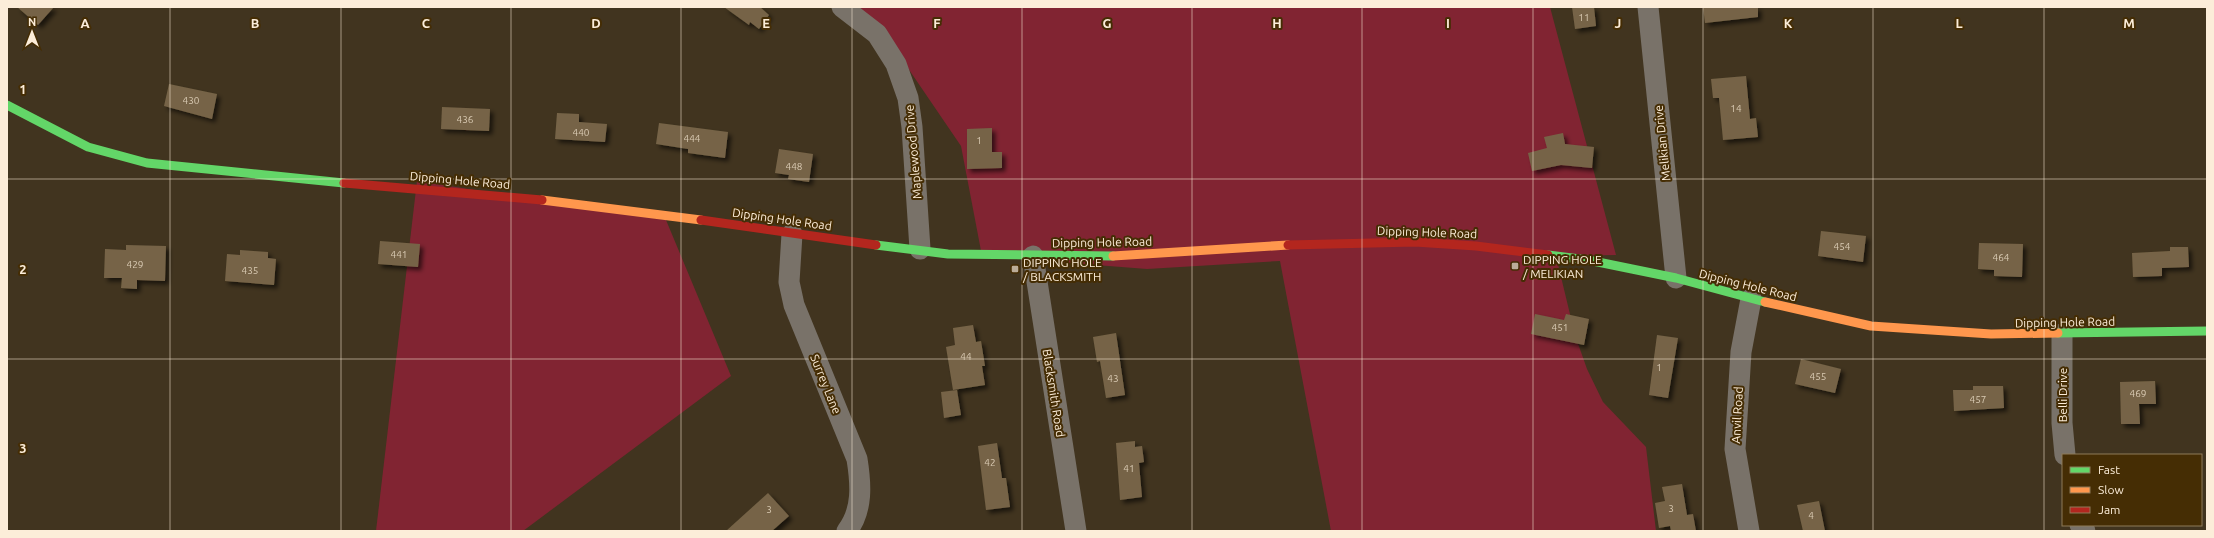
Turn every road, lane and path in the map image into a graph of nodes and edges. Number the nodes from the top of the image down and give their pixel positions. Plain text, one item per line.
1 (842, 7) edge
2 (1648, 7) edge
3 (7, 105) edge
4 (792, 234) junction
5 (920, 249) junction
6 (1033, 256) junction
7 (1676, 278) junction
8 (1751, 299) junction
9 (2207, 331) edge
10 (2062, 334) junction
11 (2065, 454) edge
12 (847, 531) edge
13 (1076, 531) edge
14 (1749, 531) edge

1 - 5 street, Maplewood Drive
2 - 7 street, Melikian Drive
3 - 4 main road, Dipping Hole Road
4 - 5 main road, Dipping Hole Road
4 - 12 street, Surrey Lane
5 - 6 main road, Dipping Hole Road
6 - 7 main road, Dipping Hole Road
6 - 13 street, Blacksmith Road
7 - 8 main road, Dipping Hole Road
8 - 10 main road, Dipping Hole Road
8 - 14 street, Anvil Road
9 - 10 main road, Dipping Hole Road
10 - 11 street, Belli Drive

